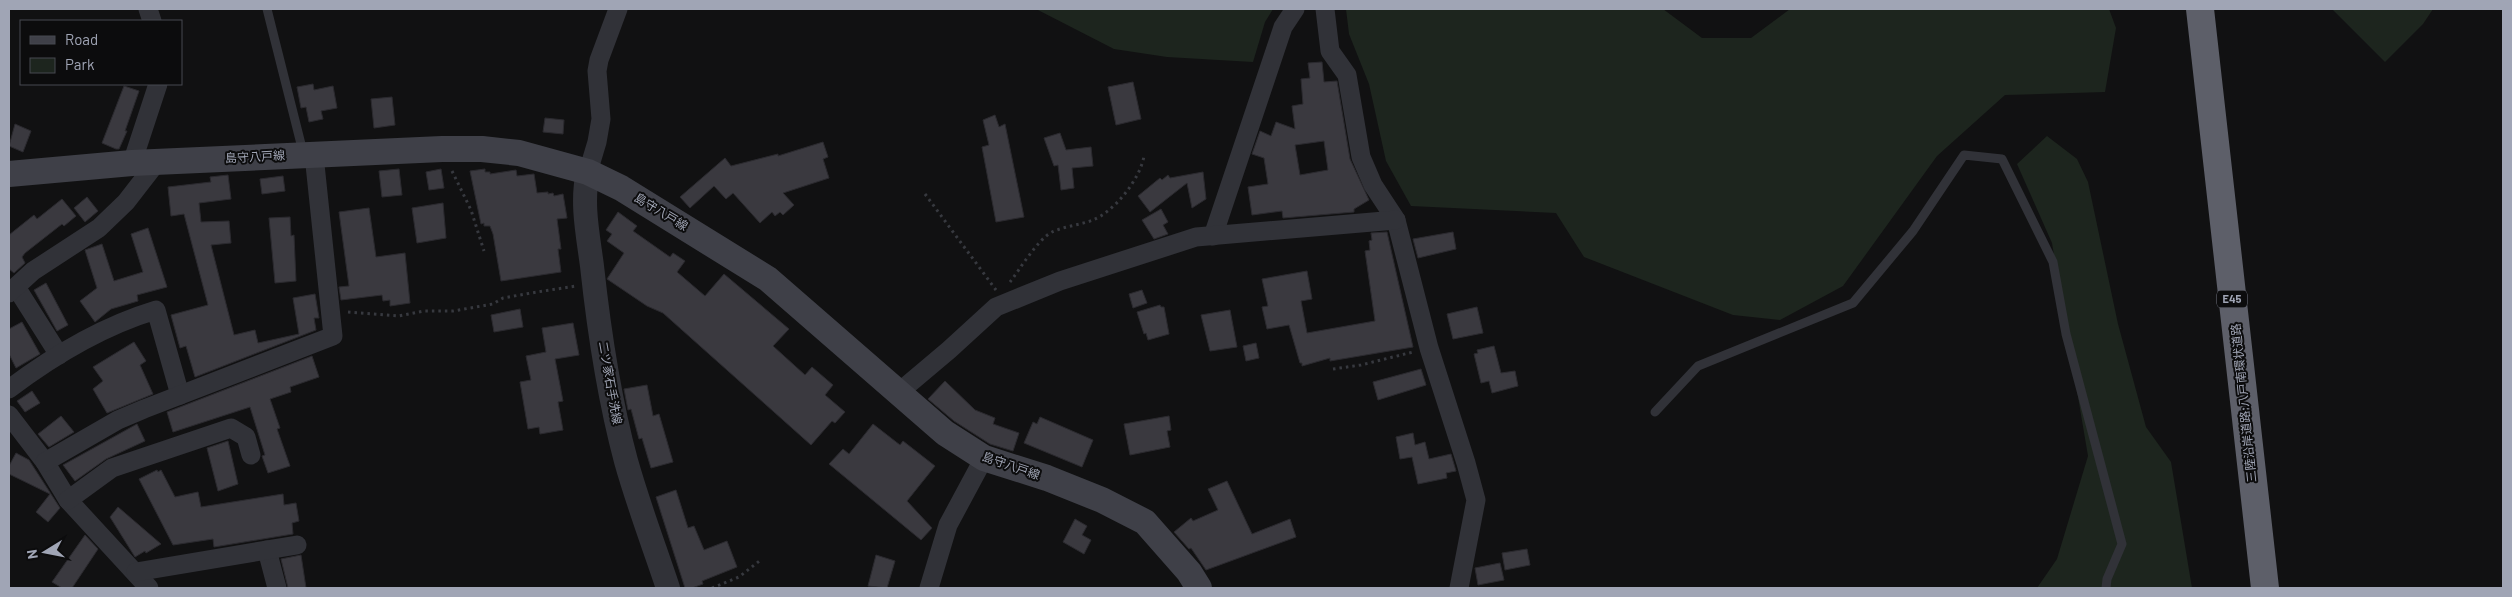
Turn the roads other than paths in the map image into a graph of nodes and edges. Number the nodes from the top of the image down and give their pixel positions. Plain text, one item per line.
1 (267, 9) edge
2 (618, 9) edge
3 (1295, 9) edge
4 (1325, 9) edge
5 (2200, 9) edge
6 (158, 85) edge
7 (309, 155) junction
8 (144, 163) junction
9 (588, 172) junction
10 (9, 174) edge
11 (1396, 220) junction
12 (1213, 236) junction
13 (12, 290) edge
14 (60, 355) junction
15 (9, 389) edge
16 (898, 393) junction
17 (180, 395) junction
18 (1655, 412) dead end
19 (9, 415) edge
20 (251, 455) dead end
21 (984, 458) junction
22 (45, 462) junction
23 (68, 500) junction
24 (297, 545) dead end
25 (267, 550) junction
26 (136, 572) junction
27 (149, 588) edge
28 (277, 588) edge
29 (668, 588) edge
30 (929, 588) edge
31 (1199, 588) edge
32 (1459, 588) edge
33 (2106, 588) edge
34 (2265, 588) edge

1 - 7 lane
2 - 9 street
3 - 12 street
4 - 11 street
5 - 34 highway, 三陸沿岸道路;八戸南環状道路 / E45
6 - 8 street
7 - 8 main road, 島守八戸線
7 - 9 main road, 島守八戸線
7 - 17 street
8 - 10 main road, 島守八戸線
8 - 13 street
9 - 16 main road, 島守八戸線
9 - 29 street, 二ツ家石手洗線
11 - 12 street
11 - 32 street
12 - 16 street
13 - 14 street
14 - 15 street
14 - 17 street
16 - 21 main road, 島守八戸線
17 - 22 street
18 - 33 lane
19 - 22 street
20 - 23 street
21 - 30 street
21 - 31 main road, 島守八戸線
22 - 23 street
23 - 26 street
24 - 25 street
25 - 26 street
25 - 28 street
26 - 27 street

